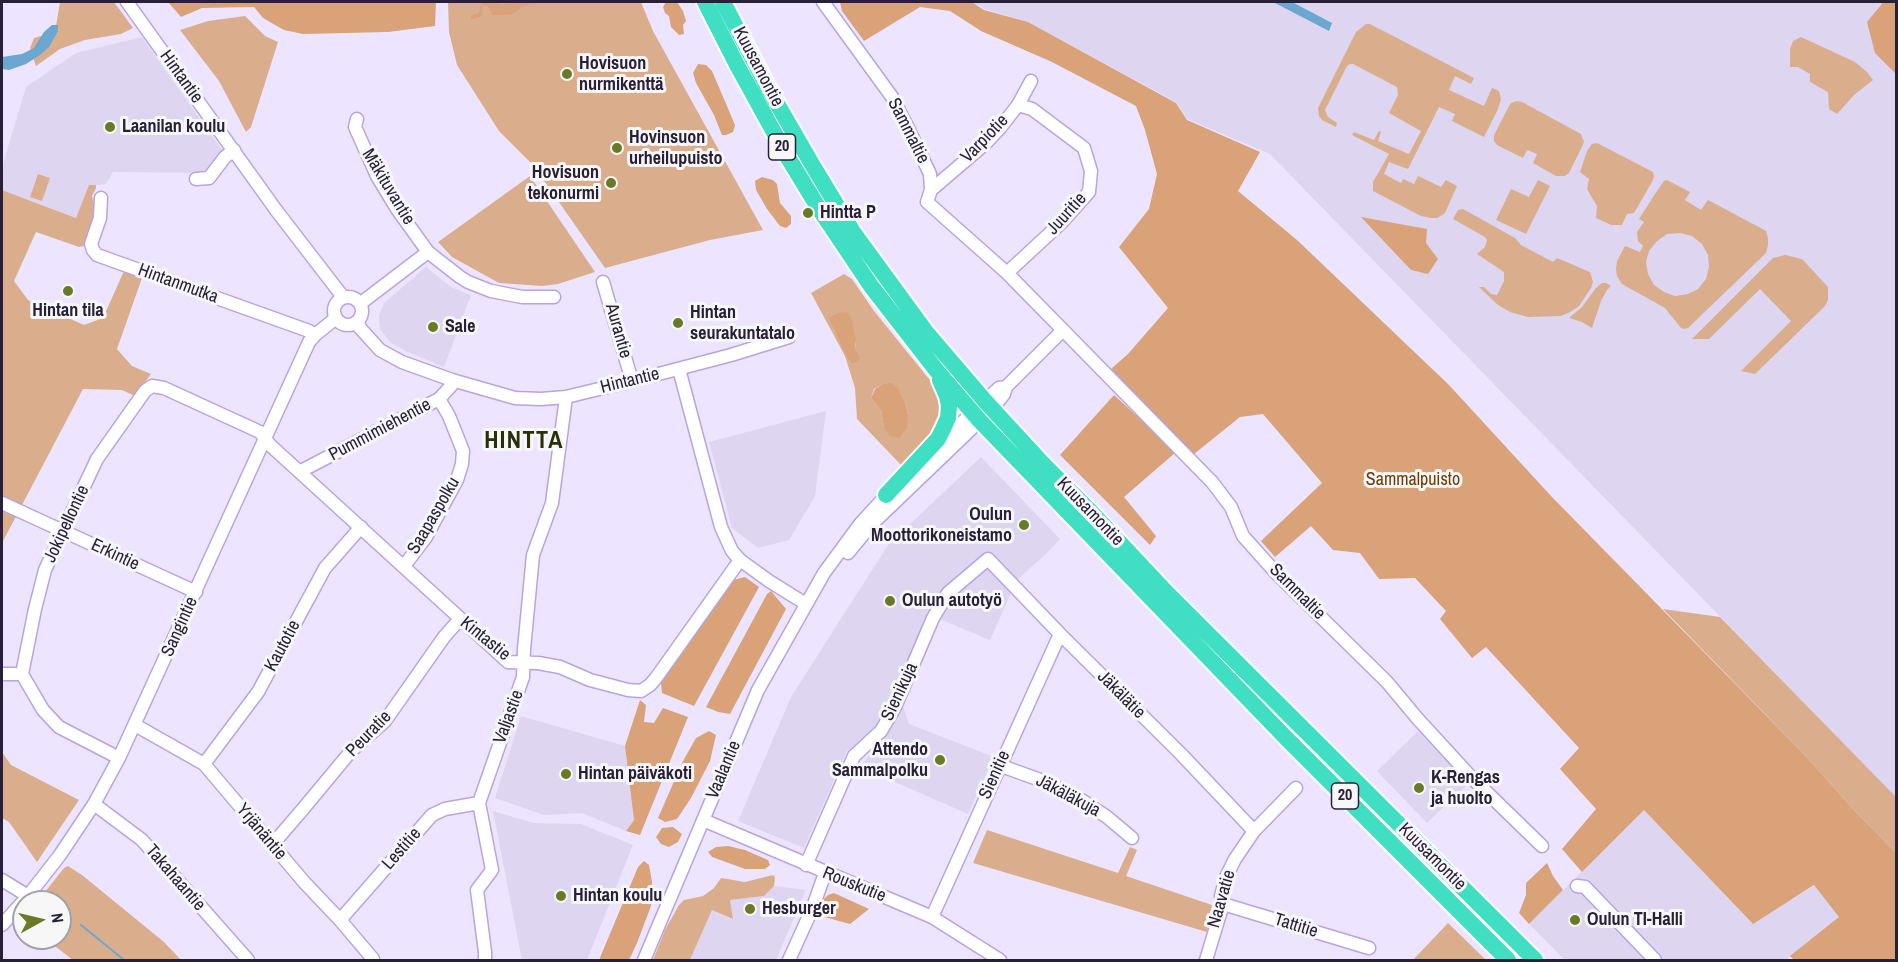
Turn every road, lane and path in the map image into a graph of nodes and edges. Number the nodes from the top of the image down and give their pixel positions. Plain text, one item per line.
1 (127, 2) edge
2 (705, 2) edge
3 (723, 2) edge
4 (823, 2) edge
5 (1031, 81) dead end
6 (1018, 105) junction
7 (357, 119) dead end
8 (234, 150) junction
9 (196, 179) dead end
10 (931, 190) junction
11 (101, 198) dead end
12 (428, 252) junction
13 (1008, 273) junction
14 (603, 282) dead end
15 (343, 297) junction
16 (554, 297) dead end
17 (361, 303) junction
18 (336, 318) junction
19 (358, 322) junction
20 (1063, 330) junction
21 (315, 335) junction
22 (789, 337) dead end
23 (679, 369) junction
24 (938, 371) junction
25 (452, 380) junction
26 (632, 381) junction
27 (566, 397) junction
28 (439, 399) junction
29 (982, 411) junction
30 (265, 438) junction
31 (301, 471) junction
32 (886, 495) junction
33 (2, 503) edge
34 (360, 527) junction
35 (63, 531) junction
36 (988, 559) joint
37 (740, 560) junction
38 (404, 566) junction
39 (817, 587) junction
40 (196, 592) junction
41 (806, 604) junction
42 (460, 619) junction
43 (1060, 634) junction
44 (524, 663) junction
45 (2, 674) edge
46 (22, 674) junction
47 (135, 725) junction
48 (120, 758) junction
49 (204, 764) junction
50 (998, 767) junction
51 (1296, 788) dead end
52 (479, 803) junction
53 (94, 804) junction
54 (703, 820) junction
55 (1254, 831) junction
56 (1132, 838) dead end
57 (272, 845) junction
58 (1542, 846) dead end
59 (806, 865) junction
60 (825, 873) junction
61 (2, 880) edge
62 (1577, 886) dead end
63 (18, 890) edge
64 (33, 890) edge
65 (1222, 904) junction
66 (932, 917) junction
67 (340, 920) junction
68 (1369, 948) dead end
69 (373, 959) dead end
70 (248, 960) edge
71 (484, 960) edge
72 (644, 960) edge
73 (789, 960) edge
74 (1000, 960) edge
75 (1206, 960) edge
76 (1508, 960) edge
77 (1536, 960) edge
78 (1655, 960) edge

1 - 8 street, Hintantie
2 - 24 highway, Kuusamontie / 20
3 - 29 highway, Kuusamontie / 20
4 - 10 street, Sammaltie
5 - 6 street, Varpiotie
6 - 10 street, Varpiotie
6 - 13 street, Juuritie
7 - 12 street, Mäkituvantie
8 - 9 street
8 - 15 street, Hintantie
10 - 13 street, Sammaltie
11 - 21 street, Hintanmutka
12 - 16 street, Mäkituvantie
12 - 17 street
13 - 20 street, Sammaltie
14 - 26 street, Aurantie
15 - 17 street
15 - 18 street
17 - 19 street
18 - 19 street
18 - 21 street, Sangintie
19 - 25 street, Hintantie
20 - 29 street
20 - 58 street, Sammaltie
21 - 30 street, Sangintie
22 - 23 street
23 - 26 street, Hintantie
23 - 37 street, Hintantie
24 - 29 highway, Kuusamontie / 20
24 - 32 highway
25 - 27 street, Hintantie
25 - 28 street, Pummimiehentie
26 - 27 street, Hintantie
27 - 44 street, Valjastie
28 - 31 street, Pummimiehentie
28 - 38 street, Saapaspolku
29 - 32 street, Vaalantie
29 - 39 street, Vaalantie
29 - 76 highway, Kuusamontie / 20
29 - 77 highway, Kuusamontie / 20
30 - 31 street, Kintastie
30 - 35 street, Jokipellontie
30 - 40 street, Sangintie
31 - 34 street, Kintastie
32 - 39 street, Vaalantie
33 - 35 street, Erkintie
34 - 38 street, Kintastie
34 - 49 street, Kautotie
35 - 40 street, Erkintie
35 - 46 street, Jokipellontie
36 - 43 street, Jäkälätie
36 - 59 street, Sienikuja
37 - 41 street, Hintantie
37 - 44 street, Kintastie
38 - 42 street, Kintastie
39 - 41 street, Vaalantie
40 - 47 street, Sangintie
41 - 54 street, Vaalantie
42 - 44 street, Kintastie
42 - 57 street, Peuratie
43 - 50 street, Sienitie
43 - 55 street, Jäkälätie
44 - 52 street, Valjastie
45 - 46 street
46 - 48 street
47 - 48 street, Sangintie
47 - 49 street, Yrjänäntie
48 - 53 street, Sangintie
49 - 57 street, Yrjänäntie
50 - 56 street, Jäkäläkuja
50 - 66 street, Sienitie
51 - 55 street, Naavatie
52 - 67 street, Lestitie
52 - 71 street
53 - 64 street, Sangintie
53 - 70 street, Takahaantie
54 - 59 street, Rouskutie
54 - 72 street, Vaalantie
55 - 65 street, Naavatie
57 - 67 street, Yrjänäntie
59 - 60 street, Rouskutie
60 - 66 street, Rouskutie
60 - 73 street
61 - 63 street
62 - 78 street
65 - 68 street, Tattitie
65 - 75 street, Naavatie
66 - 74 street, Rouskutie
67 - 69 street, Yrjänäntie

